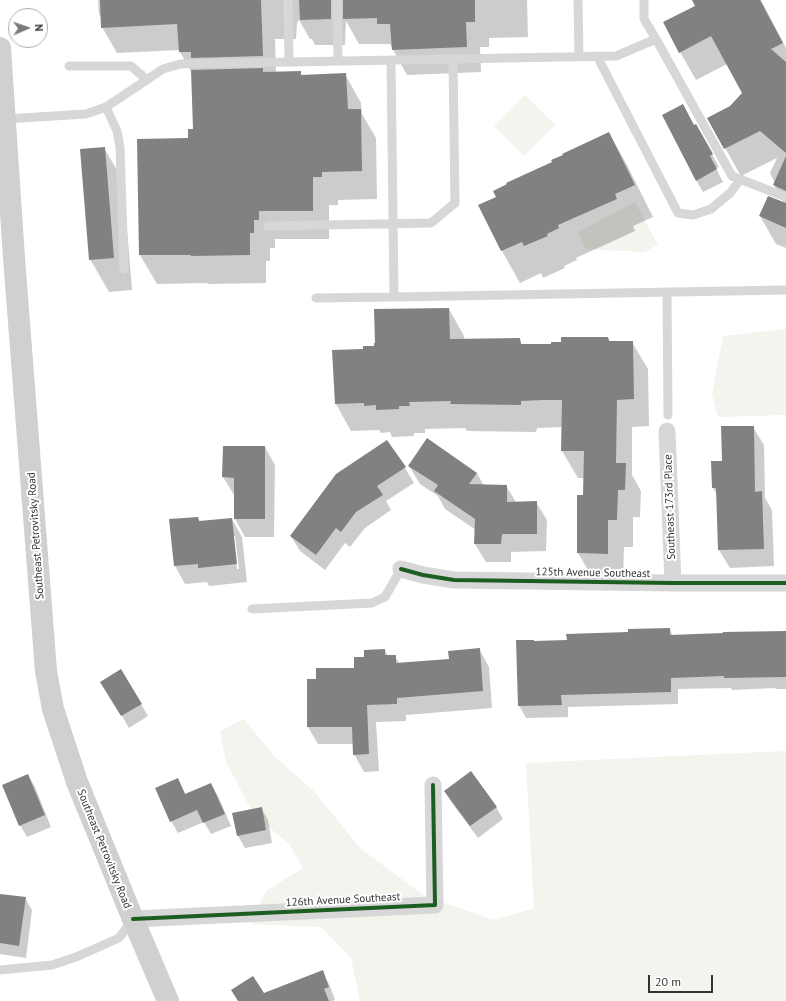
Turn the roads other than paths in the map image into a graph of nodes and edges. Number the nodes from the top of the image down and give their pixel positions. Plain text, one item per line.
1 (288, 0) edge
2 (336, 0) edge
3 (578, 0) edge
4 (644, 0) edge
5 (656, 39) junction
6 (0, 48) edge
7 (597, 56) junction
8 (579, 57) junction
9 (453, 59) junction
10 (391, 60) junction
11 (289, 61) junction
12 (338, 61) junction
13 (69, 66) dead end
14 (147, 80) junction
15 (106, 107) junction
16 (5, 119) junction
17 (4, 156) edge
18 (741, 179) junction
19 (786, 197) edge
20 (393, 224) junction
21 (268, 226) dead end
22 (124, 269) dead end
23 (786, 290) edge
24 (666, 292) junction
25 (394, 297) junction
26 (316, 298) dead end
27 (668, 423) joint
28 (401, 569) joint
29 (673, 583) junction
30 (786, 583) edge
31 (252, 609) dead end
32 (433, 785) dead end
33 (133, 919) junction
34 (0, 970) edge
35 (168, 1001) edge

1 - 11 lane
2 - 12 lane
3 - 8 lane
4 - 5 lane
5 - 7 lane
5 - 18 lane
6 - 16 main road, Southeast Petrovitsky Road
7 - 8 lane
7 - 18 lane
8 - 9 lane
9 - 10 lane
9 - 20 lane
10 - 12 lane
10 - 20 lane
11 - 12 lane
11 - 14 lane
13 - 14 lane
14 - 15 lane
15 - 16 lane
15 - 22 lane
16 - 17 main road, Southeast Petrovitsky Road
17 - 33 main road, Southeast Petrovitsky Road
18 - 19 lane
20 - 21 lane
20 - 25 lane
23 - 24 lane
24 - 25 lane
24 - 27 lane
25 - 26 lane
27 - 29 street, Southeast 173rd Place
28 - 29 street, 125th Avenue Southeast
28 - 31 lane
29 - 30 street, 125th Avenue Southeast
32 - 33 street, 126th Avenue Southeast
33 - 34 lane
33 - 35 main road, Southeast Petrovitsky Road

